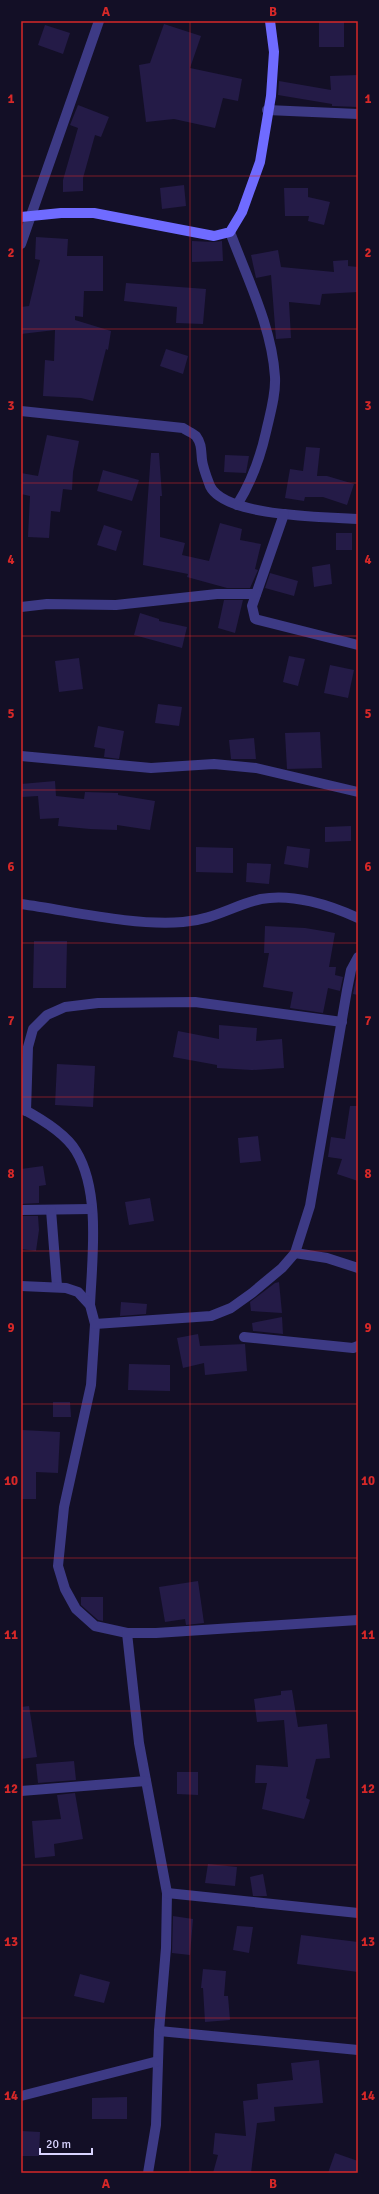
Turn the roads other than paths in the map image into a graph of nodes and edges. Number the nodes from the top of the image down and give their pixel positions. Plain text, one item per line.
1 (99, 21) edge
2 (270, 21) edge
3 (268, 110) junction
4 (358, 114) edge
5 (32, 216) junction
6 (21, 217) edge
7 (230, 232) junction
8 (21, 244) edge
9 (21, 411) edge
10 (237, 505) junction
11 (284, 514) junction
12 (358, 519) edge
13 (256, 594) junction
14 (21, 607) edge
15 (358, 645) edge
16 (21, 756) edge
17 (358, 792) edge
18 (21, 904) edge
19 (358, 918) edge
20 (358, 957) edge
21 (342, 1022) junction
22 (23, 1110) edge
23 (91, 1209) junction
24 (21, 1210) edge
25 (51, 1210) junction
26 (294, 1253) junction
27 (358, 1268) edge
28 (21, 1286) edge
29 (57, 1286) junction
30 (90, 1305) junction
31 (95, 1324) junction
32 (244, 1336) dead end
33 (358, 1346) edge
34 (358, 1620) edge
35 (127, 1633) junction
36 (146, 1781) junction
37 (21, 1791) edge
38 (167, 1893) junction
39 (358, 1913) edge
40 (159, 2031) junction
41 (358, 2050) edge
42 (158, 2061) junction
43 (21, 2096) edge
44 (148, 2173) edge

1 - 5 street
2 - 3 street
3 - 4 street
3 - 7 street
5 - 6 street
5 - 7 street
5 - 8 street
7 - 10 street
9 - 10 street
10 - 11 street
11 - 12 street
11 - 13 street
13 - 14 street
13 - 15 street
16 - 17 street
18 - 19 street
20 - 21 street
21 - 22 street
21 - 26 street
22 - 23 street
23 - 25 street
23 - 30 street
24 - 25 street
25 - 29 street
26 - 27 street
26 - 31 street
28 - 29 street
29 - 30 street
30 - 31 street
31 - 35 street
32 - 33 street
34 - 35 street
35 - 36 street
36 - 37 street
36 - 38 street
38 - 39 street
38 - 40 street
40 - 41 street
40 - 42 street
42 - 43 street
42 - 44 street

